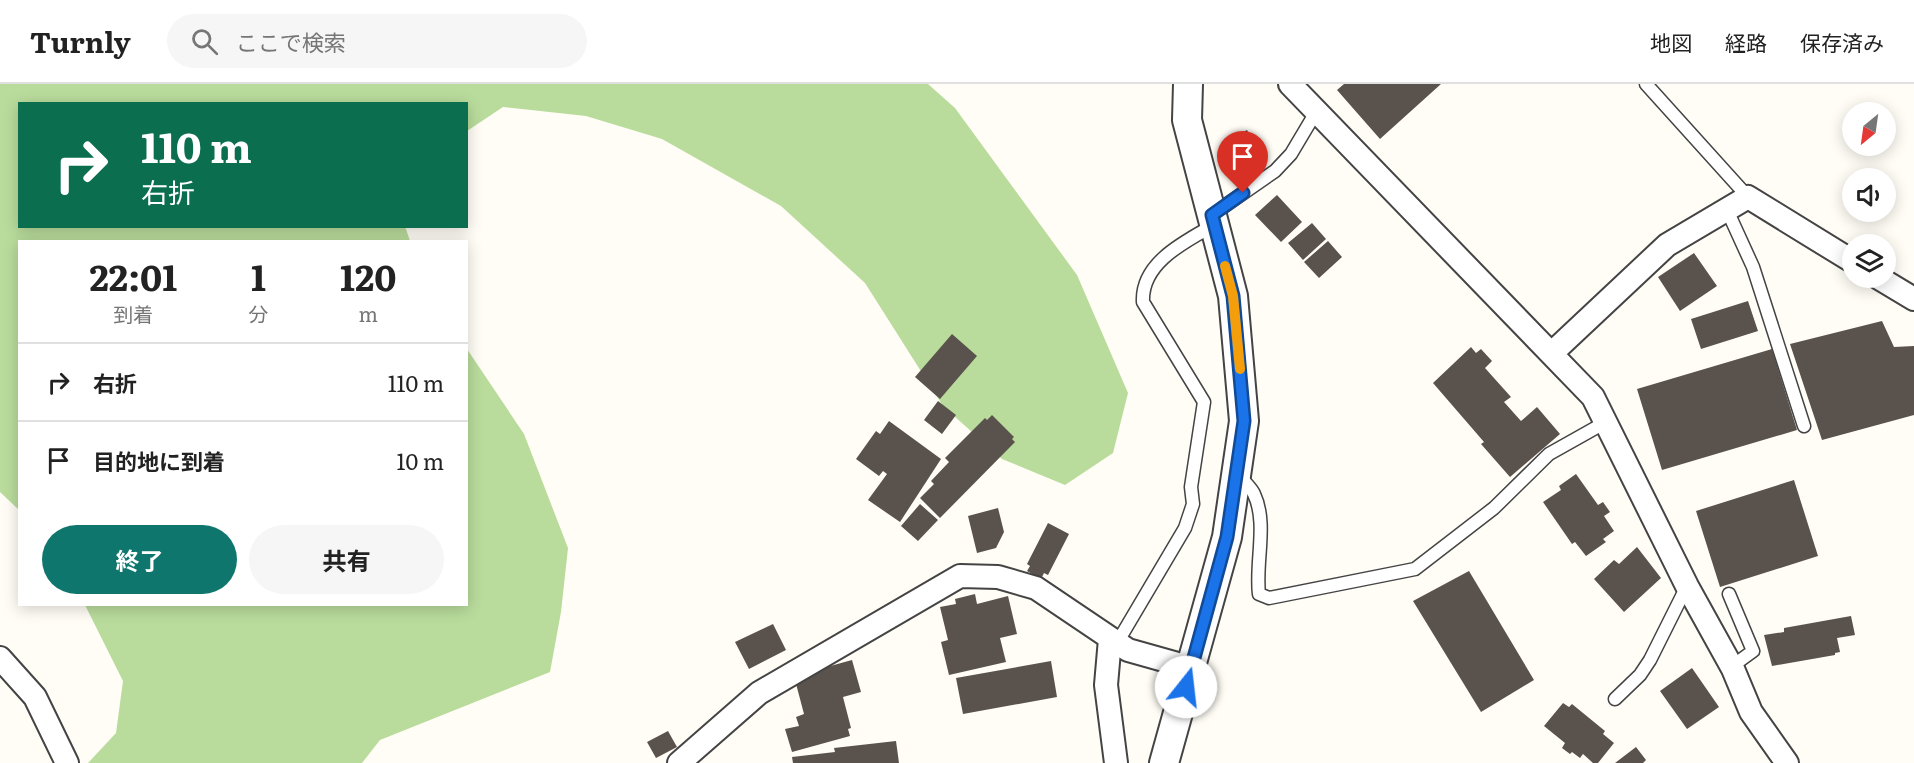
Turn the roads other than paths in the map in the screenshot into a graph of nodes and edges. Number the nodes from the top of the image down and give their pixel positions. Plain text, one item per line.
1 (1188, 84) edge
2 (1290, 84) edge
3 (1646, 84) edge
4 (1316, 112) junction
5 (1748, 197) junction
6 (1727, 210) junction
7 (1213, 220) junction
8 (1842, 255) edge
9 (1896, 288) edge
10 (1914, 299) edge
11 (1552, 353) junction
12 (1606, 422) junction
13 (1803, 426) dead end
14 (1236, 472) junction
15 (1687, 586) junction
16 (1729, 594) dead end
17 (1114, 641) junction
18 (0, 658) edge
19 (1731, 666) junction
20 (1192, 668) junction
21 (1615, 699) dead end
22 (67, 763) edge
23 (679, 763) edge
24 (1116, 763) edge
25 (1164, 763) edge
26 (1787, 763) edge

1 - 7 street
2 - 4 street
3 - 5 lane
4 - 7 lane
4 - 11 street
5 - 6 street
5 - 8 street
6 - 11 street
6 - 13 lane
7 - 14 street
7 - 17 lane
9 - 10 street
11 - 12 street
12 - 14 lane
12 - 15 street
14 - 20 street
15 - 19 street
15 - 21 lane
16 - 19 lane
17 - 20 street
17 - 23 street
17 - 24 street
18 - 22 street
19 - 26 street
20 - 25 street

